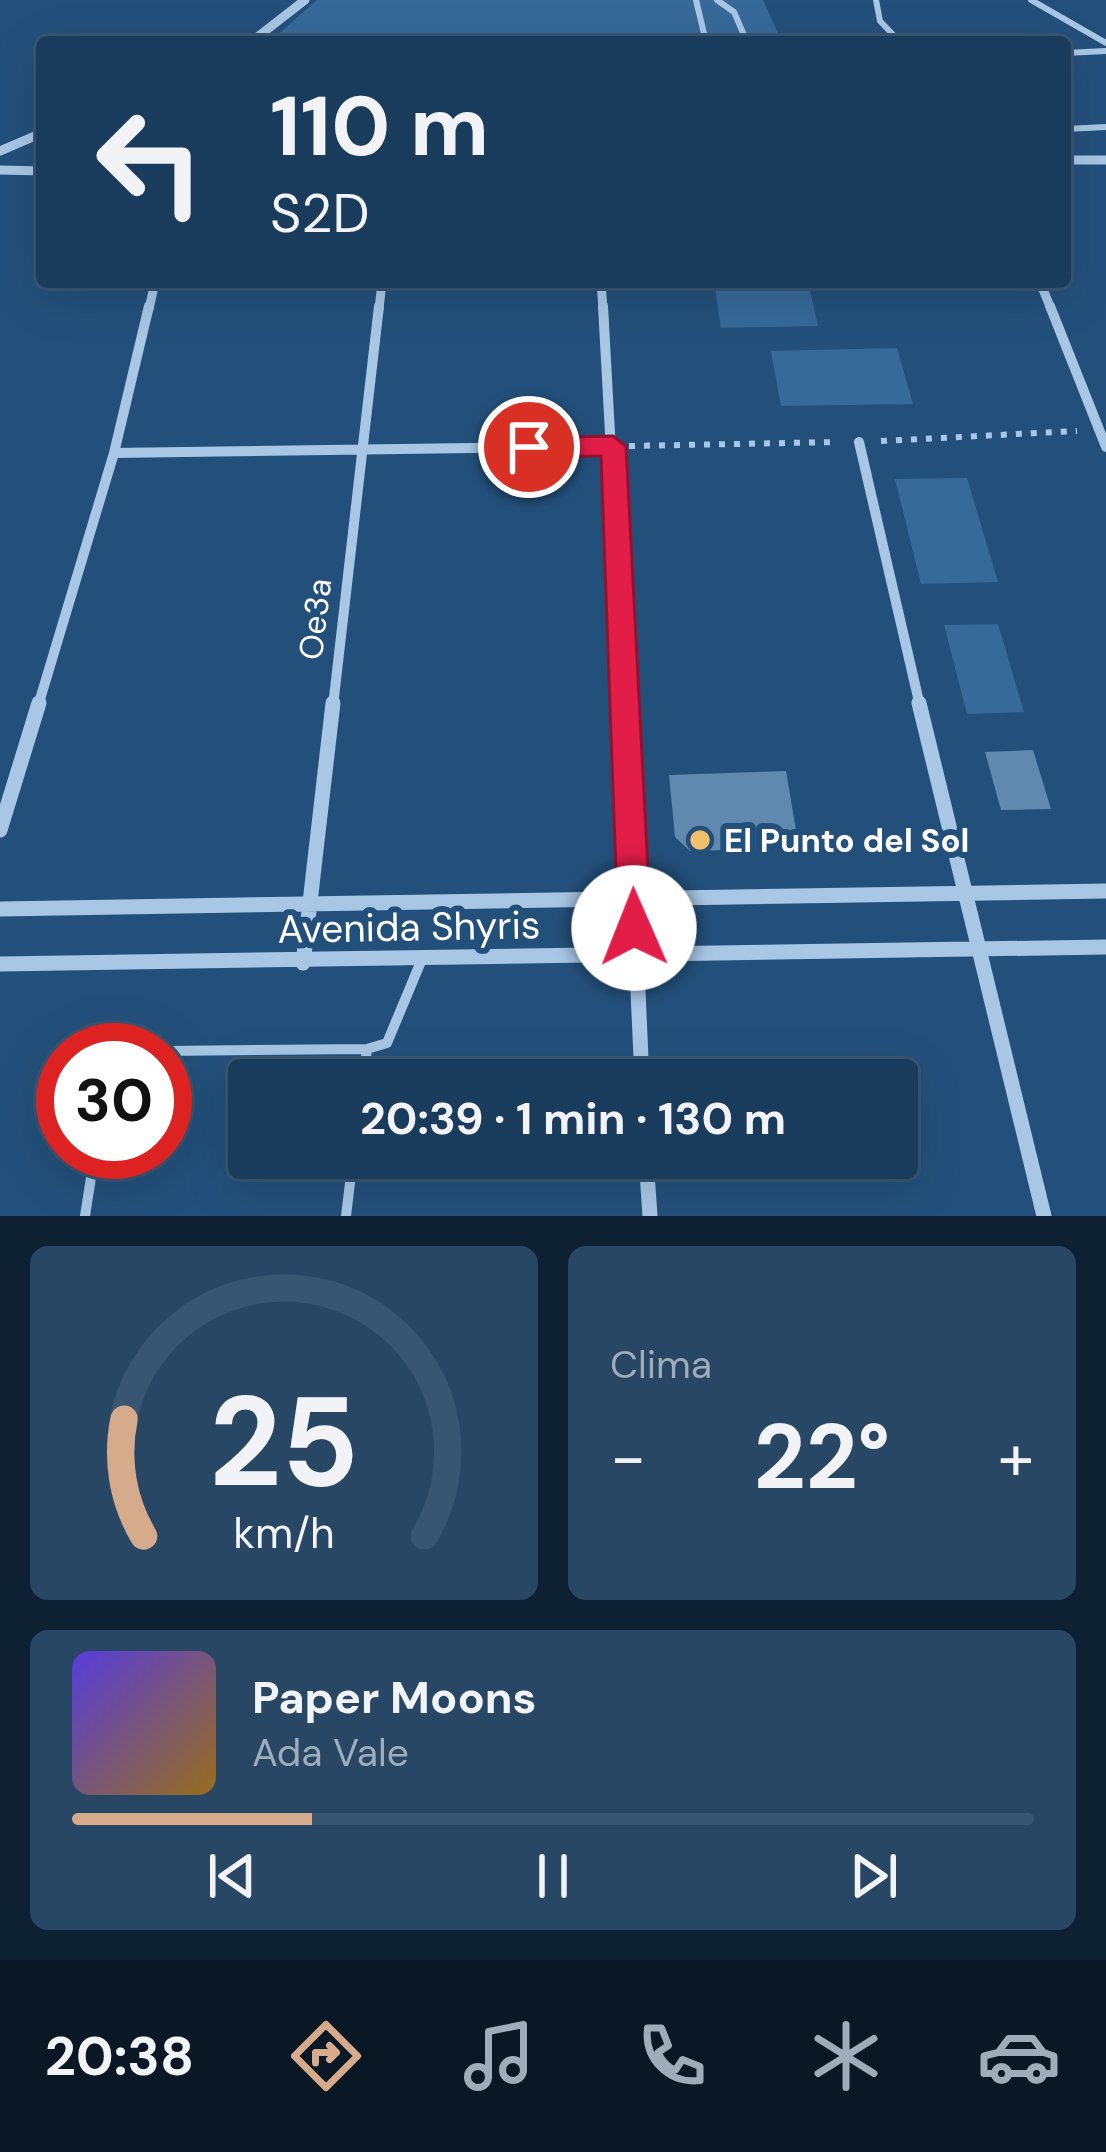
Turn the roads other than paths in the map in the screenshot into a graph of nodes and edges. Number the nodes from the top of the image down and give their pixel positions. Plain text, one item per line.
1 (305, 0) edge
2 (696, 0) edge
3 (718, 0) edge
4 (876, 0) edge
5 (1031, 0) edge
6 (259, 36) edge
7 (705, 36) edge
8 (744, 36) edge
9 (894, 36) edge
10 (1106, 47) edge
11 (1071, 52) edge
12 (1106, 127) edge
13 (1071, 129) edge
14 (36, 136) edge
15 (0, 151) edge
16 (1071, 160) edge
17 (1106, 160) edge
18 (0, 170) edge
19 (36, 171) edge
20 (154, 288) edge
21 (381, 288) edge
22 (601, 288) edge
23 (1043, 288) edge
24 (1103, 430) edge
25 (859, 442) dead end
26 (613, 446) junction
27 (1106, 447) edge
28 (362, 451) junction
29 (114, 453) junction
30 (0, 830) edge
31 (1106, 891) edge
32 (964, 895) junction
33 (635, 898) junction
34 (308, 906) junction
35 (0, 909) edge
36 (1106, 947) edge
37 (976, 948) junction
38 (422, 958) junction
39 (634, 958) junction
40 (303, 963) junction
41 (0, 964) edge
42 (367, 1049) junction
43 (192, 1051) edge
44 (366, 1059) edge
45 (641, 1059) edge
46 (91, 1179) edge
47 (350, 1179) edge
48 (647, 1179) edge
49 (85, 1216) edge
50 (346, 1216) edge
51 (650, 1216) edge
52 (1044, 1216) edge

1 - 6 street
2 - 7 lane
3 - 8 lane
4 - 9 lane
5 - 10 lane
10 - 11 lane
12 - 13 lane
14 - 15 street
16 - 17 street
18 - 19 street
20 - 29 street
21 - 28 street, Oe3a
22 - 26 street
23 - 24 street
24 - 27 street
25 - 32 street
26 - 28 street
26 - 33 street
28 - 29 street
28 - 34 street, Oe3a
29 - 30 street
31 - 32 street, Avenida Shyris
32 - 33 street, Avenida Shyris
32 - 37 street
33 - 34 street, Avenida Shyris
33 - 39 street
34 - 35 street, Avenida Shyris
34 - 40 street, Oe3a
36 - 37 street, Avenida Shyris
37 - 39 street, Avenida Shyris
37 - 52 street
38 - 39 street, Avenida Shyris
38 - 40 street, Avenida Shyris
38 - 42 lane
39 - 45 street
40 - 41 street, Avenida Shyris
42 - 43 lane
42 - 44 lane
46 - 49 lane
47 - 50 lane
48 - 51 street

